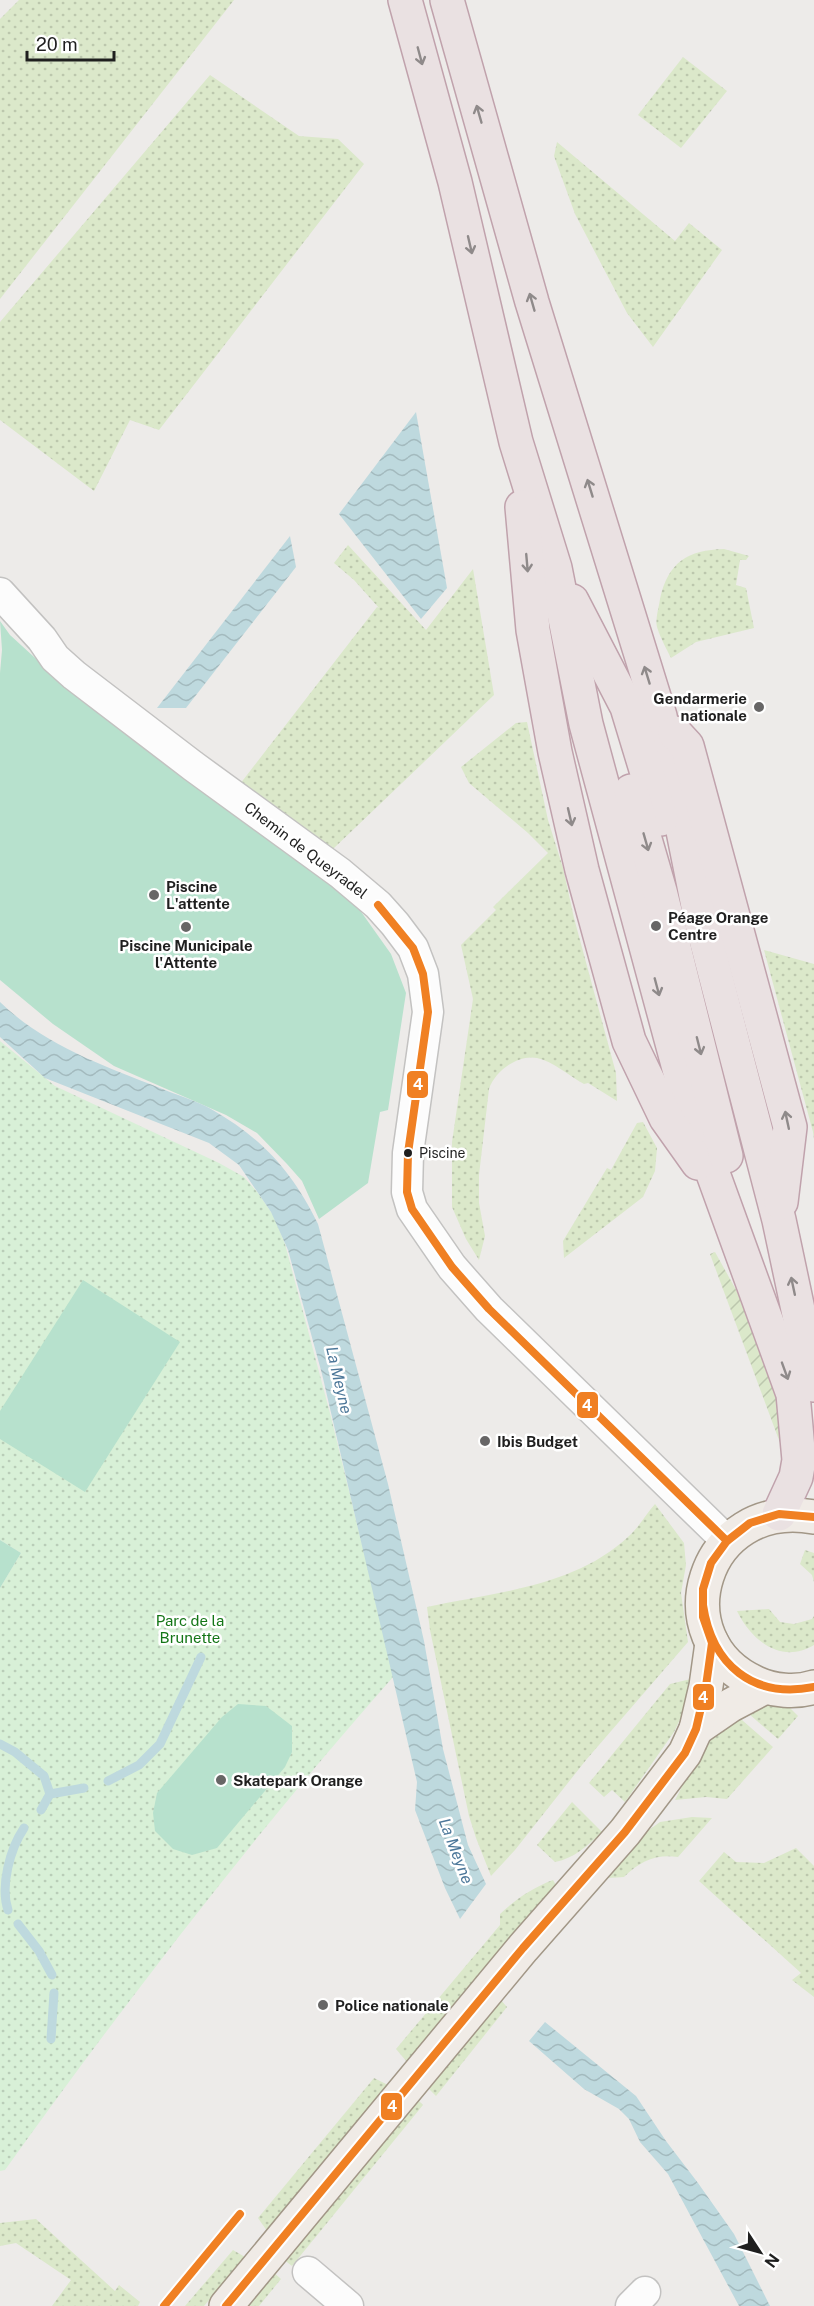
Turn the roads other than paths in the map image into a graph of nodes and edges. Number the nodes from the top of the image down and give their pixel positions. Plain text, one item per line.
1 (405, 0) edge
2 (447, 0) edge
3 (516, 441) junction
4 (555, 568) junction
5 (0, 593) edge
6 (676, 1133) junction
7 (720, 1194) junction
8 (767, 1322) junction
9 (814, 1385) edge
10 (779, 1514) junction
11 (814, 1517) edge
12 (727, 1541) junction
13 (712, 1643) junction
14 (765, 1687) junction
15 (813, 1691) edge
16 (696, 1729) junction
17 (308, 2272) dead end
18 (226, 2306) edge
19 (348, 2306) edge

1 -> 3 highway
9 -> 2 highway
3 - 4 highway
3 -> 6 highway
4 - 6 highway
4 -> 7 highway
4 -> 8 highway
5 - 12 street, Chemin de Queyradel
6 - 7 highway
7 - 8 highway
8 -> 10 highway
10 - 11 main road
10 - 12 main road
12 - 13 main road
13 - 14 main road
13 - 16 main road
14 - 15 main road
14 - 16 main road
16 - 18 main road
17 - 19 street

